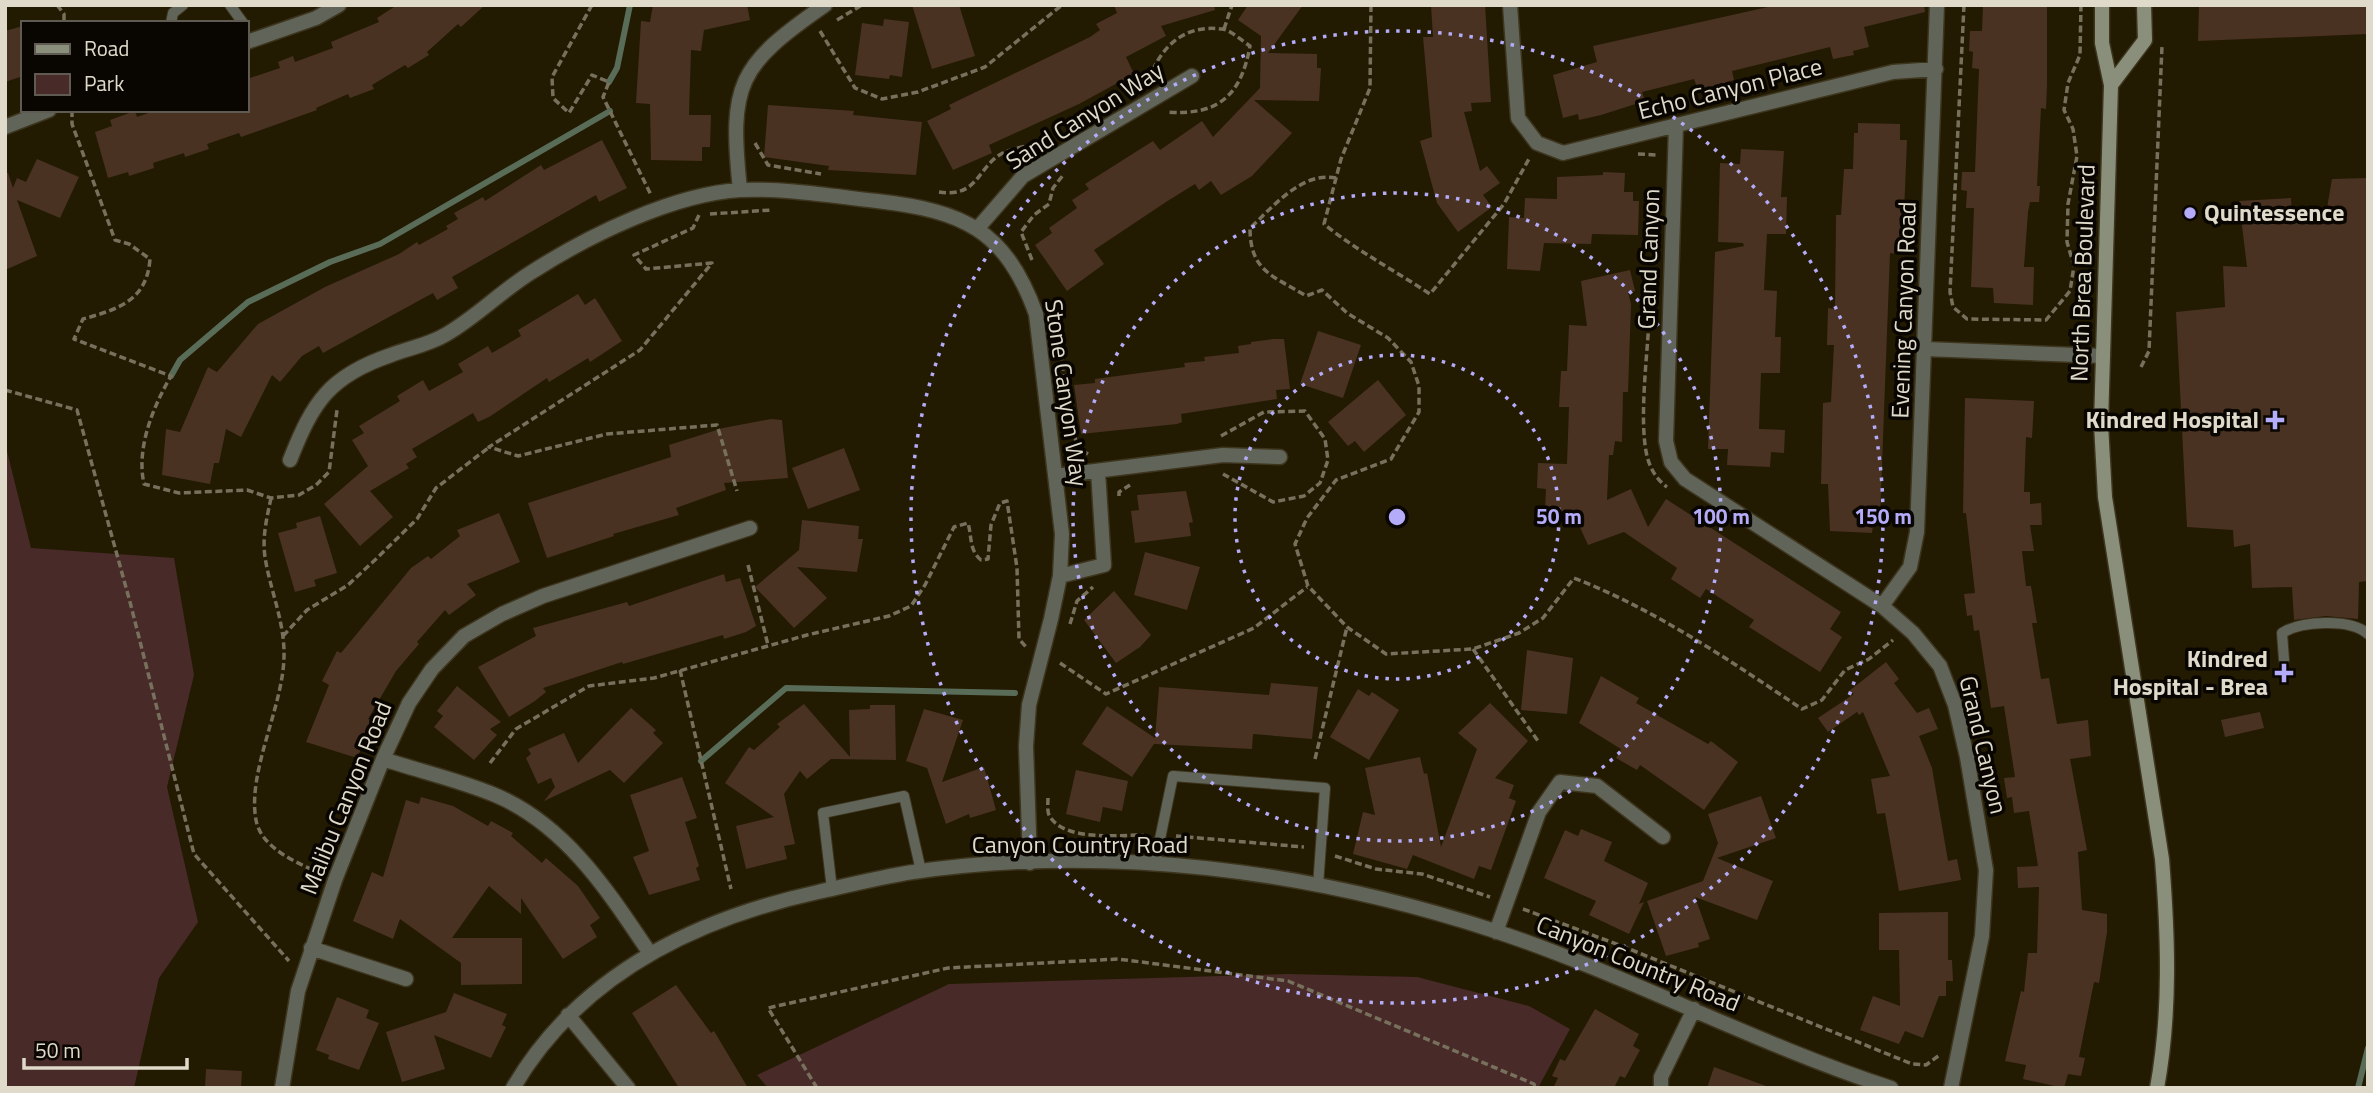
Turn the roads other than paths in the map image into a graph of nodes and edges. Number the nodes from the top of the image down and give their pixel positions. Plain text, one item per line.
1 (183, 5) edge
2 (230, 5) edge
3 (339, 5) edge
4 (825, 5) edge
5 (1510, 5) edge
6 (1937, 5) edge
7 (2102, 5) edge
8 (2144, 5) edge
9 (171, 21) edge
10 (242, 21) edge
11 (248, 38) edge
12 (1936, 69) junction
13 (1192, 76) dead end
14 (2111, 85) junction
15 (44, 112) edge
16 (1676, 126) junction
17 (5, 127) edge
18 (740, 190) junction
19 (977, 229) junction
20 (1925, 349) junction
21 (2103, 356) junction
22 (1280, 457) dead end
23 (290, 460) dead end
24 (1097, 465) junction
25 (1055, 476) junction
26 (750, 528) dead end
27 (1060, 576) junction
28 (1882, 606) junction
29 (2368, 634) edge
30 (2284, 660) dead end
31 (383, 759) junction
32 (1663, 837) dead end
33 (1030, 863) junction
34 (1154, 863) junction
35 (921, 871) junction
36 (1318, 886) junction
37 (832, 889) junction
38 (1496, 932) junction
39 (311, 948) junction
40 (649, 952) junction
41 (406, 979) dead end
42 (1694, 1009) junction
43 (568, 1015) junction
44 (282, 1088) edge
45 (513, 1088) edge
46 (628, 1088) edge
47 (1661, 1088) edge
48 (1891, 1088) edge
49 (1951, 1088) edge
50 (2157, 1088) edge

1 - 9 lane
2 - 10 lane
3 - 11 street
4 - 18 street
5 - 16 street, Echo Canyon Place
6 - 12 street, Evening Canyon Road
7 - 14 main road, North Brea Boulevard
8 - 14 main road
12 - 16 street, Echo Canyon Place
12 - 20 street, Evening Canyon Road
13 - 19 street, Sand Canyon Way
14 - 21 main road, North Brea Boulevard
15 - 17 street
16 - 28 street, Grand Canyon
18 - 19 street, Stone Canyon Way
18 - 23 street, Stone Canyon Way
19 - 25 street, Stone Canyon Way
20 - 21 street
20 - 28 street, Evening Canyon Road
21 - 50 main road, North Brea Boulevard
22 - 24 street
24 - 25 street
24 - 27 street
25 - 27 street, Stone Canyon Way
26 - 31 street, Malibu Canyon Road
27 - 33 street, Stone Canyon Way
28 - 49 street, Grand Canyon
29 - 30 lane
31 - 39 street, Malibu Canyon Road
31 - 40 street
32 - 38 street
33 - 34 street, Canyon Country Road
33 - 35 street, Canyon Country Road
34 - 36 street, Canyon Country Road
34 - 36 lane
35 - 37 street, Canyon Country Road
35 - 37 lane
36 - 38 street, Canyon Country Road
37 - 40 street, Canyon Country Road
38 - 42 street, Canyon Country Road
39 - 41 street
39 - 44 street, Malibu Canyon Road
40 - 43 street, Canyon Country Road
42 - 47 street
42 - 48 street, Canyon Country Road
43 - 45 street, Canyon Country Road
43 - 46 street

